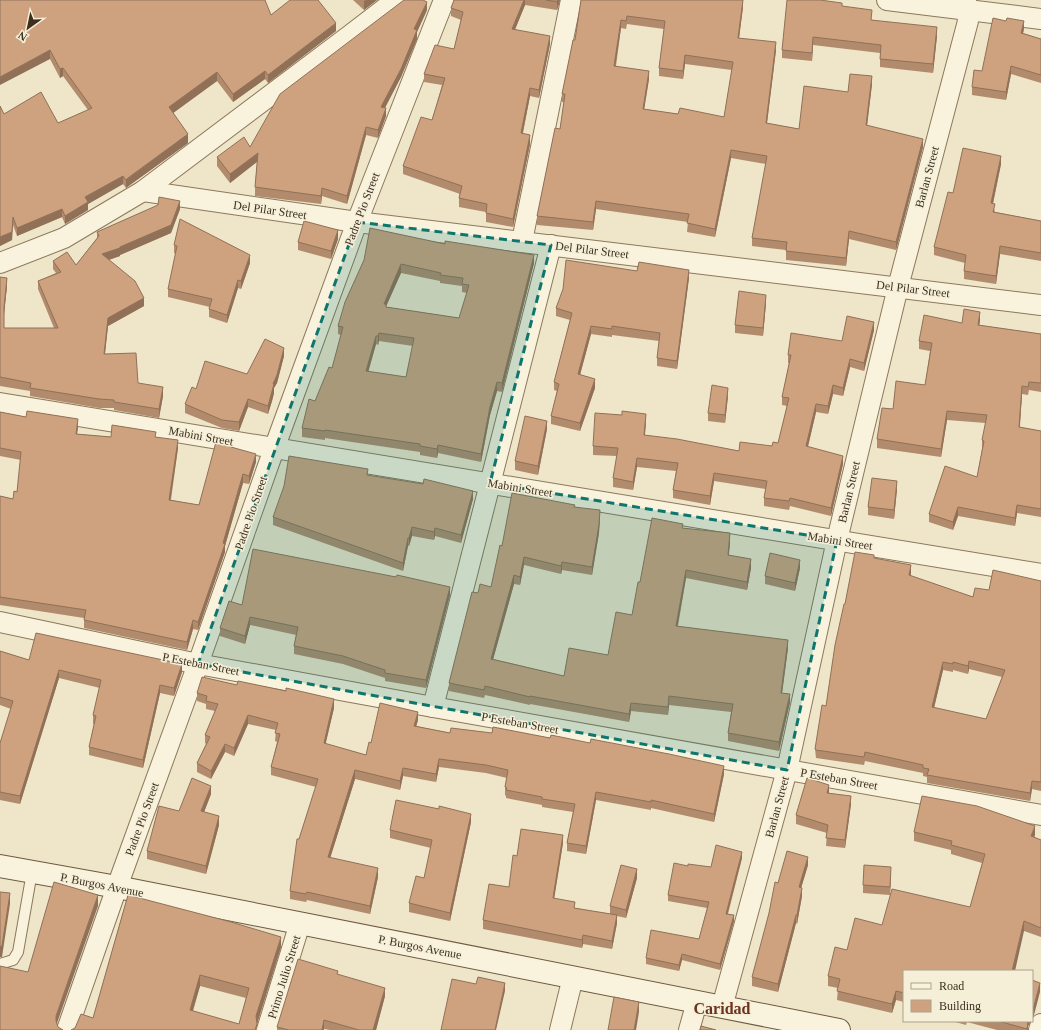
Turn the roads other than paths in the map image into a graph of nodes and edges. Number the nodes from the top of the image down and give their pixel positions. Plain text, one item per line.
1 (396, 0) edge
2 (444, 0) edge
3 (571, 0) edge
4 (887, 0) edge
5 (966, 5) edge
6 (1041, 19) edge
7 (143, 191) junction
8 (357, 222) junction
9 (522, 242) junction
10 (551, 245) junction
11 (0, 263) edge
12 (898, 287) junction
13 (1041, 305) edge
14 (0, 403) edge
15 (274, 449) junction
16 (490, 483) junction
17 (837, 540) junction
18 (1041, 574) edge
19 (0, 622) edge
20 (198, 664) junction
21 (433, 707) junction
22 (787, 770) junction
23 (1041, 815) edge
24 (0, 866) edge
25 (32, 872) junction
26 (117, 887) junction
27 (300, 923) junction
28 (0, 964) edge
29 (573, 977) junction
30 (697, 1002) junction
31 (722, 1007) junction
32 (1041, 1024) edge
33 (67, 1030) edge
34 (267, 1030) edge
35 (560, 1030) edge
36 (689, 1030) edge
37 (839, 1030) edge
38 (1039, 1030) edge

1 - 7 street
2 - 8 street, Padre Pio Street
3 - 9 street
4 - 5 street
5 - 6 street
5 - 12 street, Barlan Street
7 - 8 street, Del Pilar Street
7 - 11 street
8 - 9 street, Del Pilar Street
8 - 15 street, Padre Pio Street
9 - 10 street, Del Pilar Street
10 - 12 street, Del Pilar Street
10 - 16 street
12 - 13 street, Del Pilar Street
12 - 17 street, Barlan Street
14 - 15 street, Mabini Street
15 - 16 street, Mabini Street
15 - 20 street, Padre Pio Street
16 - 17 street, Mabini Street
16 - 21 street
17 - 18 street, Mabini Street
17 - 22 street, Barlan Street
19 - 20 street, P Esteban Street
20 - 21 street, P Esteban Street
20 - 26 street, Padre Pio Street
21 - 22 street, P Esteban Street
22 - 23 street, P Esteban Street
22 - 31 street, Barlan Street
24 - 25 main road, P. Burgos Avenue
25 - 26 main road, P. Burgos Avenue
25 - 28 lane
26 - 27 main road, P. Burgos Avenue
26 - 33 street, Padre Pio Street
27 - 29 main road, P. Burgos Avenue
27 - 34 street, Primo Julio Street
29 - 30 main road, P. Burgos Avenue
29 - 35 street
30 - 31 main road, P. Burgos Avenue
30 - 36 street
31 - 37 main road, P. Burgos Avenue
32 - 38 street

